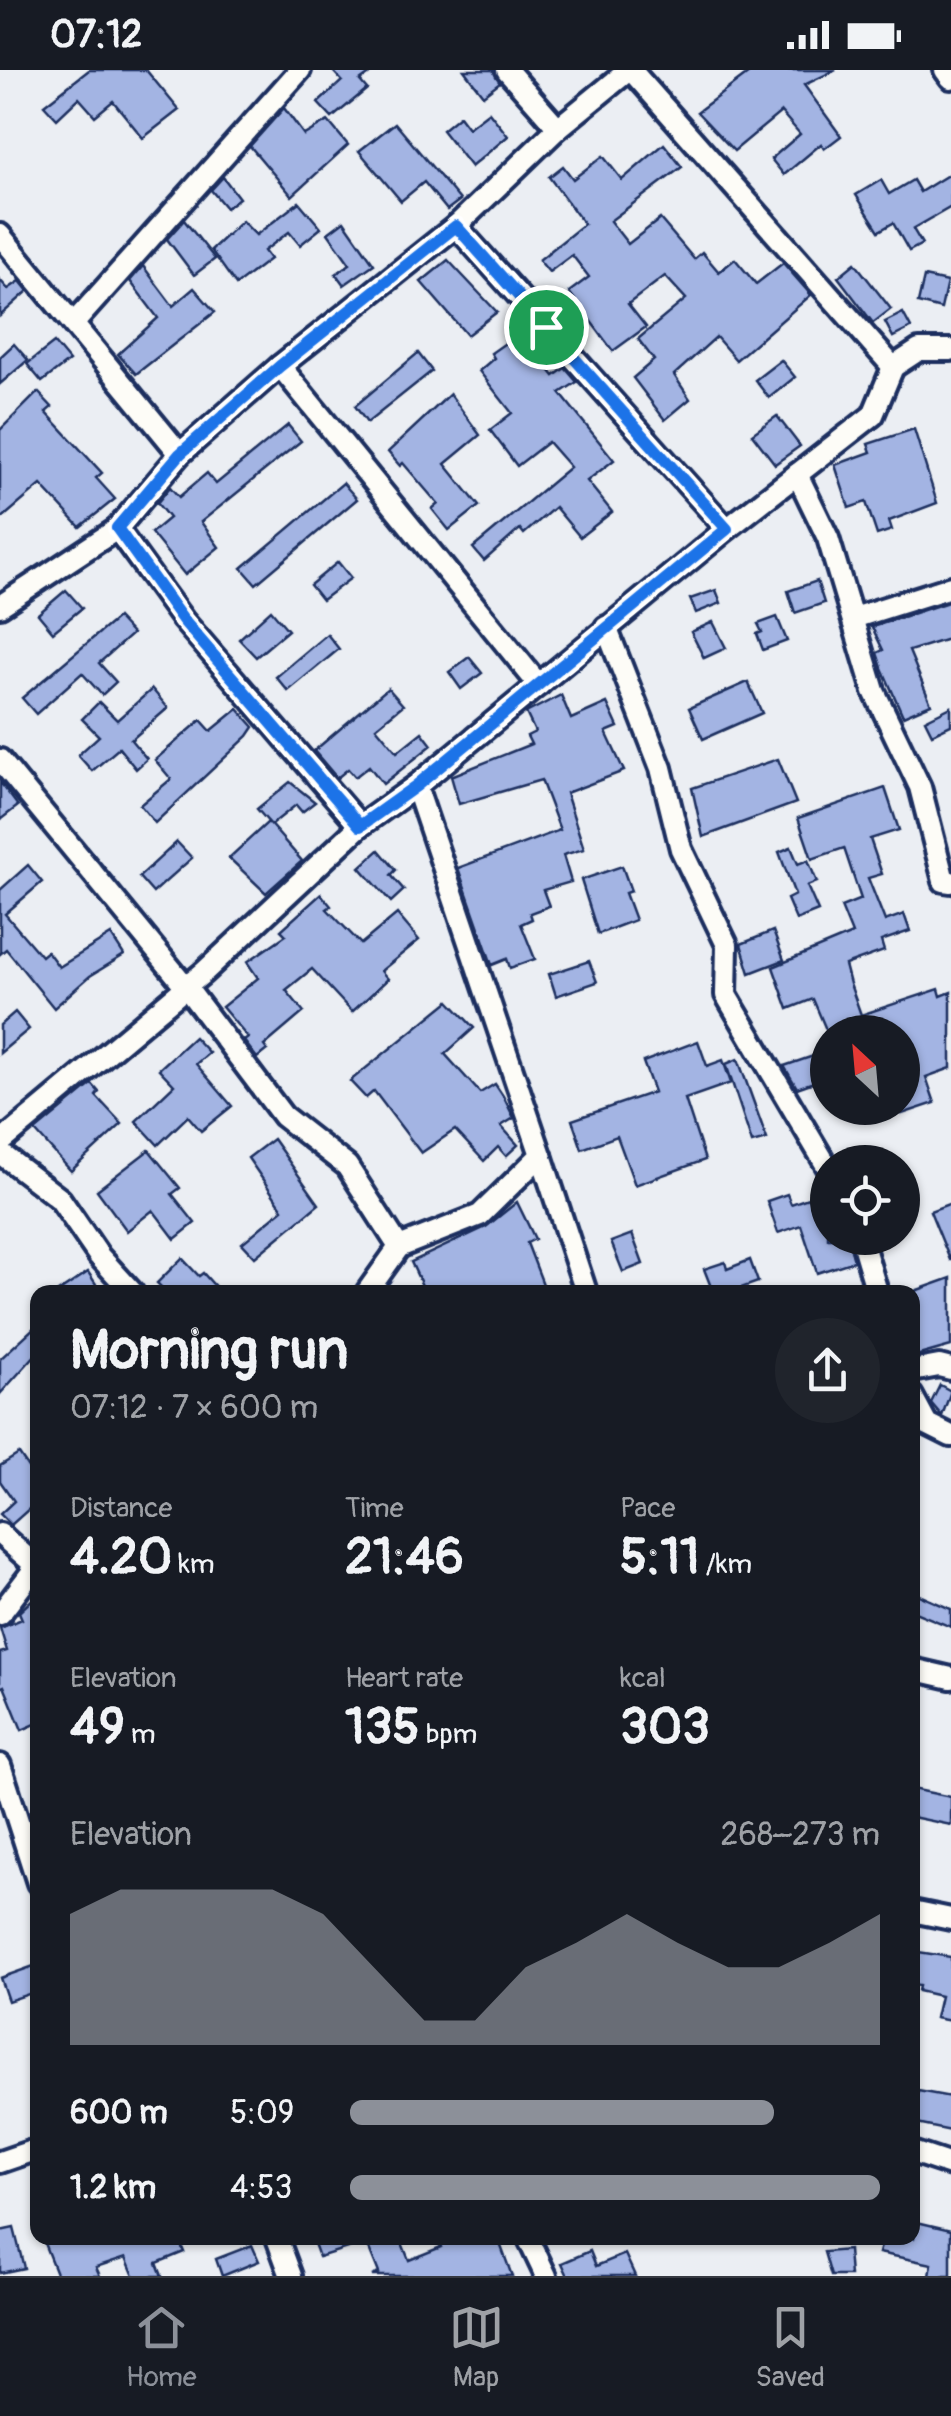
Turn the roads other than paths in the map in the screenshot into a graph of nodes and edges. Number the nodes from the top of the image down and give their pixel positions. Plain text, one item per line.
1 (300, 70) edge
2 (508, 70) edge
3 (630, 70) edge
4 (944, 70) edge
5 (951, 78) edge
6 (558, 128) junction
7 (456, 226) junction
8 (0, 235) edge
9 (74, 323) junction
10 (951, 350) edge
11 (280, 366) junction
12 (894, 367) junction
13 (180, 454) junction
14 (797, 474) junction
15 (117, 528) junction
16 (727, 529) junction
17 (951, 587) edge
18 (1, 603) edge
19 (853, 618) junction
20 (606, 626) junction
21 (539, 686) junction
22 (0, 760) edge
23 (416, 786) junction
24 (360, 826) junction
25 (951, 882) edge
26 (186, 988) junction
27 (0, 1142) edge
28 (814, 1145) edge
29 (0, 1153) edge
30 (541, 1155) junction
31 (399, 1247) junction
32 (866, 1255) edge
33 (126, 1285) edge
34 (372, 1285) edge
35 (584, 1285) edge
36 (875, 1285) edge
37 (951, 1369) edge
38 (920, 1370) edge
39 (920, 1411) edge
40 (951, 1436) edge
41 (0, 1534) edge
42 (30, 1559) edge
43 (30, 1574) edge
44 (0, 1614) edge
45 (920, 1671) edge
46 (951, 1678) edge
47 (0, 1765) edge
48 (30, 1858) edge
49 (920, 1913) edge
50 (951, 1919) edge
51 (30, 2152) edge
52 (920, 2155) edge
53 (0, 2162) edge
54 (951, 2166) edge
55 (279, 2245) edge
56 (531, 2245) edge
57 (290, 2276) edge
58 (546, 2276) edge

1 - 9 street
2 - 6 street
3 - 6 street
3 - 12 street
4 - 5 street
6 - 7 street
7 - 11 street
7 - 16 street
8 - 9 street
9 - 13 street
10 - 12 street
11 - 13 street
11 - 21 street
12 - 14 street
13 - 15 street
14 - 16 street
14 - 19 street
15 - 18 street
15 - 24 street
16 - 20 street
17 - 19 street
19 - 25 street
20 - 21 street
20 - 28 street
21 - 23 street
22 - 26 street
23 - 24 street
23 - 30 street
24 - 26 street
26 - 27 street
26 - 31 street
29 - 33 street
30 - 31 street
30 - 35 street
31 - 34 street
32 - 36 street
37 - 38 street
39 - 40 street
41 - 42 street
43 - 44 street
45 - 46 street
47 - 48 street
49 - 50 street
51 - 53 street
52 - 54 street
55 - 57 street
56 - 58 street

